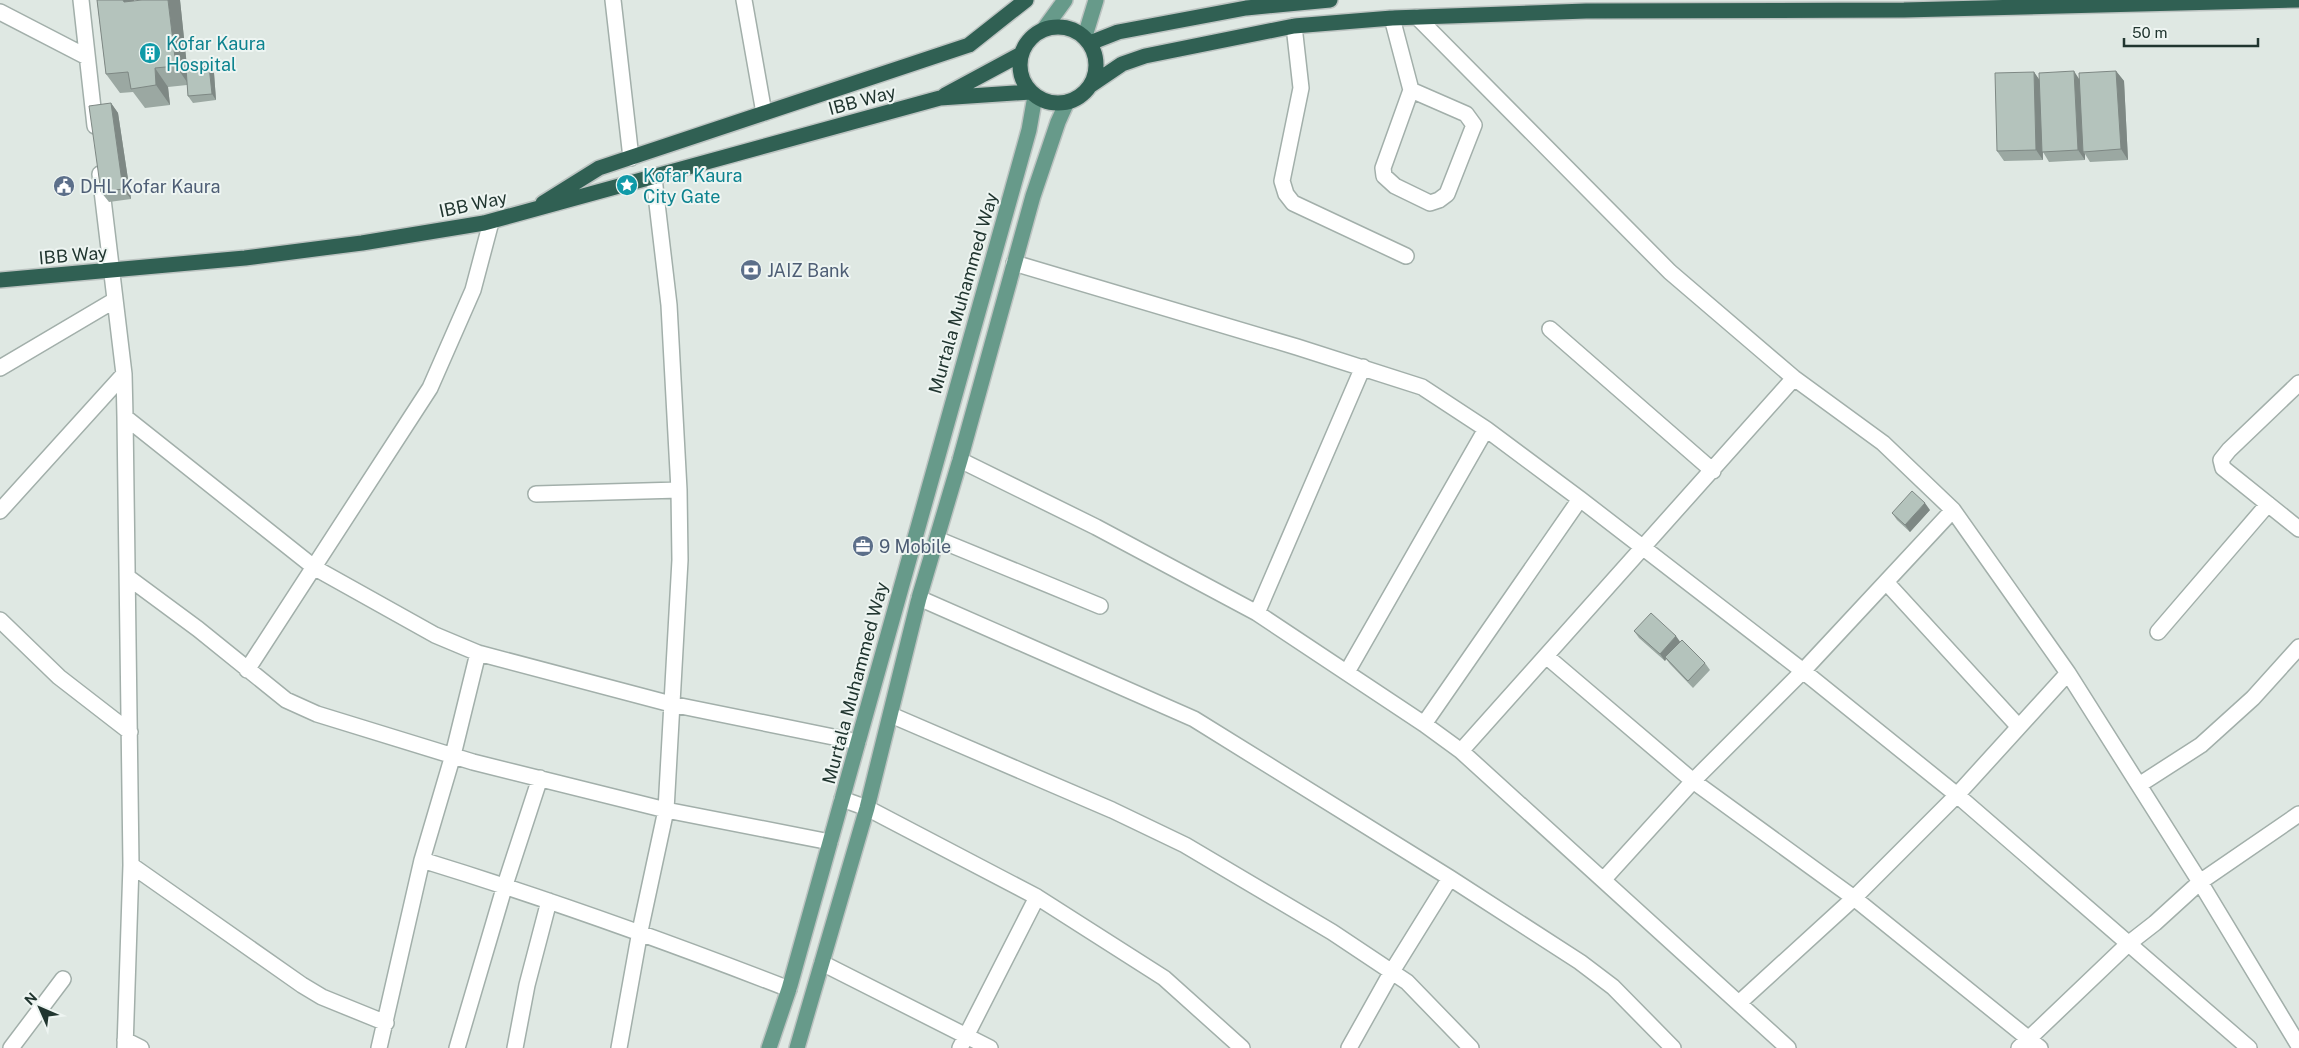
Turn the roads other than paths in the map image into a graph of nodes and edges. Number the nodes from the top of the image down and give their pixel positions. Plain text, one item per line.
1 (81, 0) edge
2 (613, 0) edge
3 (744, 0) edge
4 (1026, 0) edge
5 (1065, 0) edge
6 (1096, 0) edge
7 (1330, 0) edge
8 (2299, 0) edge
9 (1304, 1) edge
10 (2255, 1) edge
11 (0, 12) edge
12 (1417, 17) junction
13 (1392, 18) junction
14 (1294, 26) junction
15 (1044, 29) junction
16 (1088, 40) junction
17 (1021, 54) junction
18 (87, 57) junction
19 (1091, 85) junction
20 (1411, 90) junction
21 (1033, 94) junction
22 (940, 98) junction
23 (1067, 102) junction
24 (764, 113) junction
25 (97, 144) edge
26 (631, 158) junction
27 (99, 163) edge
28 (654, 178) junction
29 (528, 212) junction
30 (491, 222) junction
31 (1406, 256) dead end
32 (1014, 263) junction
33 (111, 270) junction
34 (0, 280) edge
35 (115, 300) junction
36 (1550, 328) dead end
37 (1363, 367) junction
38 (0, 368) edge
39 (124, 374) junction
40 (1794, 378) junction
41 (2299, 383) edge
42 (125, 417) junction
43 (1486, 429) junction
44 (960, 460) junction
45 (1713, 471) junction
46 (679, 490) junction
47 (536, 494) dead end
48 (1580, 499) junction
49 (2268, 504) junction
50 (1954, 510) junction
51 (0, 511) edge
52 (2299, 528) edge
53 (937, 539) junction
54 (1642, 547) junction
55 (315, 568) junction
56 (129, 578) junction
57 (1886, 582) junction
58 (919, 598) junction
59 (1100, 606) dead end
60 (1257, 613) junction
61 (0, 620) edge
62 (2158, 632) dead end
63 (2299, 647) edge
64 (478, 653) junction
65 (1546, 656) junction
66 (247, 670) junction
67 (1803, 671) junction
68 (1347, 672) junction
69 (2068, 673) junction
70 (671, 704) junction
71 (891, 715) junction
72 (1424, 724) junction
73 (2018, 726) junction
74 (130, 732) junction
75 (858, 742) junction
76 (1461, 751) junction
77 (453, 755) junction
78 (540, 778) junction
79 (1693, 781) junction
80 (2143, 783) junction
81 (1957, 795) junction
82 (842, 799) junction
83 (867, 808) junction
84 (666, 810) junction
85 (2299, 814) edge
86 (830, 842) junction
87 (422, 860) junction
88 (131, 865) junction
89 (1450, 878) junction
90 (1604, 879) junction
91 (2206, 879) junction
92 (505, 885) junction
93 (1036, 897) junction
94 (1854, 898) junction
95 (549, 901) junction
96 (640, 931) junction
97 (2128, 944) junction
98 (822, 963) junction
99 (1391, 973) junction
100 (62, 979) dead end
101 (789, 989) junction
102 (1740, 1002) junction
103 (386, 1023) junction
104 (964, 1042) edge
105 (2024, 1043) edge
106 (125, 1044) edge
107 (2299, 1046) edge
108 (11, 1048) edge
109 (142, 1048) edge
110 (379, 1048) edge
111 (457, 1048) edge
112 (515, 1048) edge
113 (619, 1048) edge
114 (769, 1048) edge
115 (796, 1048) edge
116 (990, 1048) edge
117 (1242, 1048) edge
118 (1349, 1048) edge
119 (1471, 1048) edge
120 (1673, 1048) edge
121 (1788, 1048) edge
122 (2040, 1048) edge
123 (2249, 1048) edge

1 - 18 street
2 - 26 street
3 - 24 street
4 - 24 highway
5 - 15 main road
6 - 16 main road
7 - 9 highway
8 - 10 highway
9 - 16 highway
10 - 12 highway
11 - 18 street
12 - 13 highway
12 - 40 street
13 - 14 highway
13 - 20 street
14 - 19 highway
14 - 31 street
15 - 16 highway
15 - 17 highway
16 - 19 highway
17 - 21 highway
17 - 22 highway, IBB Way
18 - 25 street
19 - 23 highway
20 - 20 street
21 - 22 highway, IBB Way
21 - 23 highway
21 - 75 main road, Murtala Muhammed Way
22 - 28 highway, IBB Way
23 - 32 main road
24 - 26 highway
26 - 29 highway
27 - 33 street
28 - 29 highway, IBB Way
28 - 46 street
29 - 30 highway, IBB Way
30 - 33 highway, IBB Way
30 - 55 street
32 - 37 street
32 - 44 main road
33 - 34 highway, IBB Way
33 - 35 street
35 - 38 street
35 - 39 street
36 - 45 street
37 - 43 street
37 - 60 street
39 - 42 street
39 - 51 street
40 - 45 street
40 - 50 street
41 - 49 street
42 - 55 street
42 - 56 street
43 - 48 street
43 - 68 street
44 - 53 main road
44 - 60 street
45 - 54 street
46 - 47 street
46 - 70 street
48 - 54 street
48 - 72 street
49 - 52 street
49 - 62 street
50 - 57 street
50 - 69 street
53 - 58 main road
53 - 59 street
54 - 65 street
54 - 67 street
55 - 64 street
55 - 66 street
56 - 66 street
56 - 74 street
57 - 67 street
57 - 73 street
58 - 71 main road
58 - 89 street
60 - 68 street
61 - 74 street
63 - 80 street
64 - 70 street
64 - 77 street
65 - 76 street
65 - 79 street
66 - 77 street
67 - 79 street
67 - 81 street
68 - 72 street
69 - 73 street
69 - 80 street
70 - 75 street
70 - 84 street
71 - 83 main road
71 - 99 street
72 - 76 street
73 - 81 street
74 - 88 street
75 - 82 main road, Murtala Muhammed Way
76 - 90 street
77 - 78 street
77 - 87 street
78 - 84 street
78 - 92 street
79 - 90 street
79 - 94 street
80 - 91 street
81 - 94 street
81 - 97 street
82 - 83 street
82 - 86 main road, Murtala Muhammed Way
83 - 93 street
83 - 98 main road
84 - 86 street
84 - 96 street
85 - 91 street
86 - 101 main road, Murtala Muhammed Way
87 - 92 street
87 - 103 street
88 - 103 street
88 - 106 street
89 - 99 street
89 - 120 street
90 - 102 street
91 - 97 street
91 - 107 street
92 - 95 street
92 - 111 street
93 - 104 street
93 - 117 street
94 - 102 street
94 - 105 street
95 - 96 street
95 - 112 street
96 - 101 street
96 - 113 street
97 - 105 street
97 - 123 street
98 - 104 street
98 - 115 main road
99 - 118 street
99 - 119 street
100 - 108 street
101 - 114 main road, Murtala Muhammed Way
102 - 121 street
103 - 110 street
104 - 116 street
105 - 122 street
106 - 109 street

